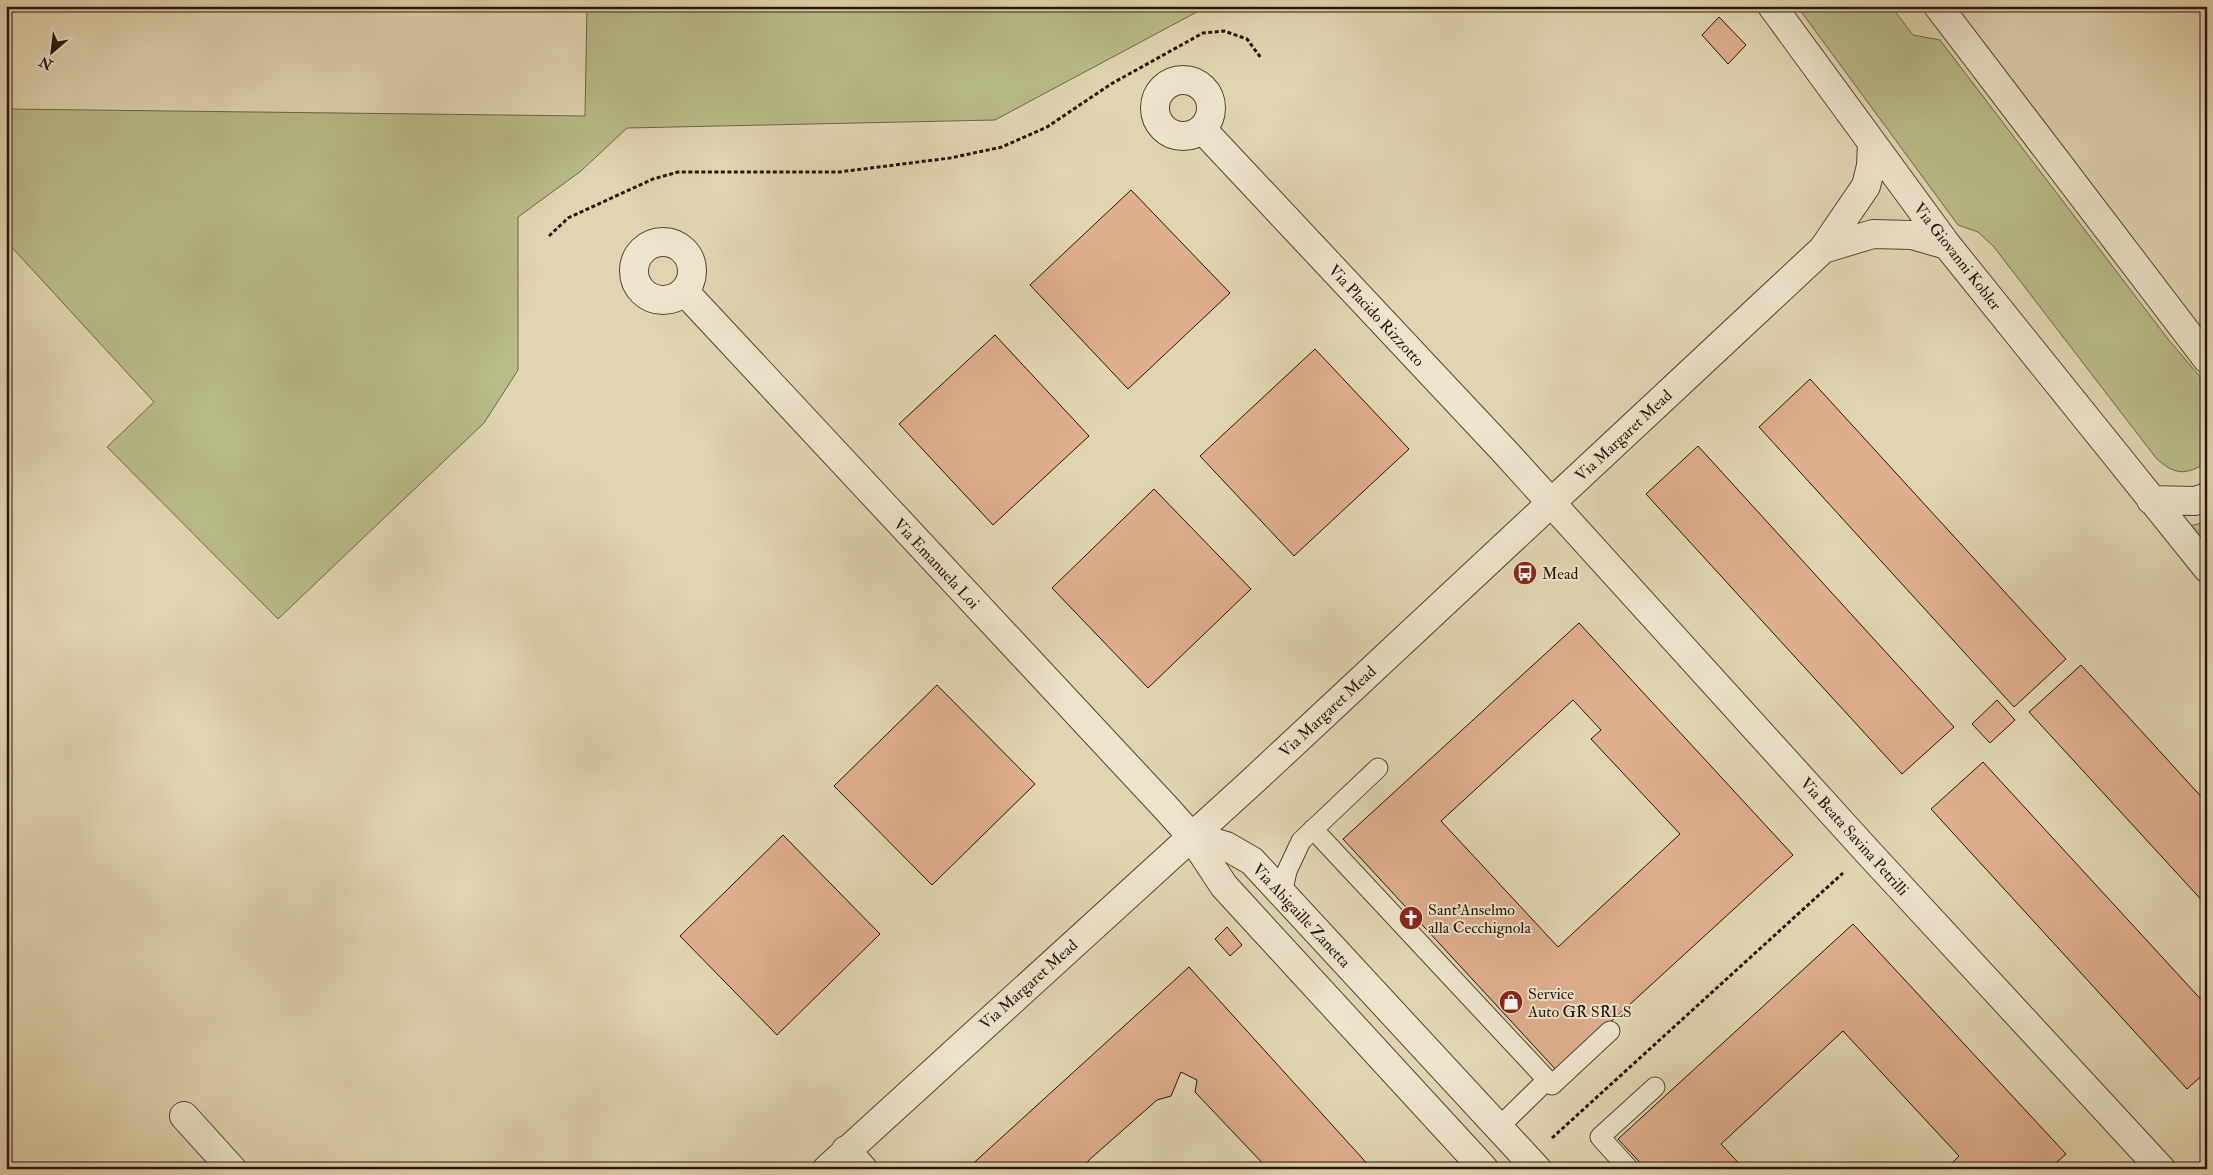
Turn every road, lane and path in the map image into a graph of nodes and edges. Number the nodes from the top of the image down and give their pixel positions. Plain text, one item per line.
1 (1772, 6) edge
2 (1938, 6) edge
3 (1261, 58) dead end
4 (1202, 129) dead end
5 (1872, 143) junction
6 (549, 236) dead end
7 (1947, 244) junction
8 (1823, 249) junction
9 (684, 291) dead end
10 (2207, 359) edge
11 (2207, 497) edge
12 (2151, 500) junction
13 (1550, 502) junction
14 (2207, 568) edge
15 (1378, 768) dead end
16 (1313, 829) junction
17 (1190, 836) junction
18 (1867, 851) junction
19 (1285, 896) junction
20 (1610, 1031) dead end
21 (1547, 1080) junction
22 (1655, 1087) dead end
23 (184, 1116) dead end
24 (1498, 1127) junction
25 (855, 1160) edge
26 (1533, 1164) edge
27 (232, 1169) edge
28 (827, 1169) edge
29 (1484, 1169) edge
30 (1629, 1169) edge
31 (2161, 1169) edge

1 - 5 street, Via Giovanni Kobler
2 - 10 street
3 - 6 path
4 - 13 street, Via Placido Rizzotto
5 - 7 street, Via Giovanni Kobler
5 - 8 street, Via Margaret Mead
7 - 8 street, Via Margaret Mead
7 - 12 street, Via Giovanni Kobler
8 - 13 street, Via Margaret Mead
9 - 17 street, Via Emanuela Loi
11 - 12 street
12 - 14 street, Via Giovanni Kobler
13 - 17 street, Via Margaret Mead
13 - 18 street, Via Beata Savina Petrilli
15 - 16 lane
16 - 19 lane
16 - 21 lane
17 - 19 street, Via Abigaille Zanetta
17 - 25 street, Via Margaret Mead
17 - 29 street
18 - 26 path
18 - 31 street, Via Beata Savina Petrilli
19 - 24 street, Via Abigaille Zanetta
20 - 21 lane
21 - 24 lane
22 - 30 lane
23 - 27 street
24 - 26 street, Via Abigaille Zanetta
25 - 28 street, Via Margaret Mead

